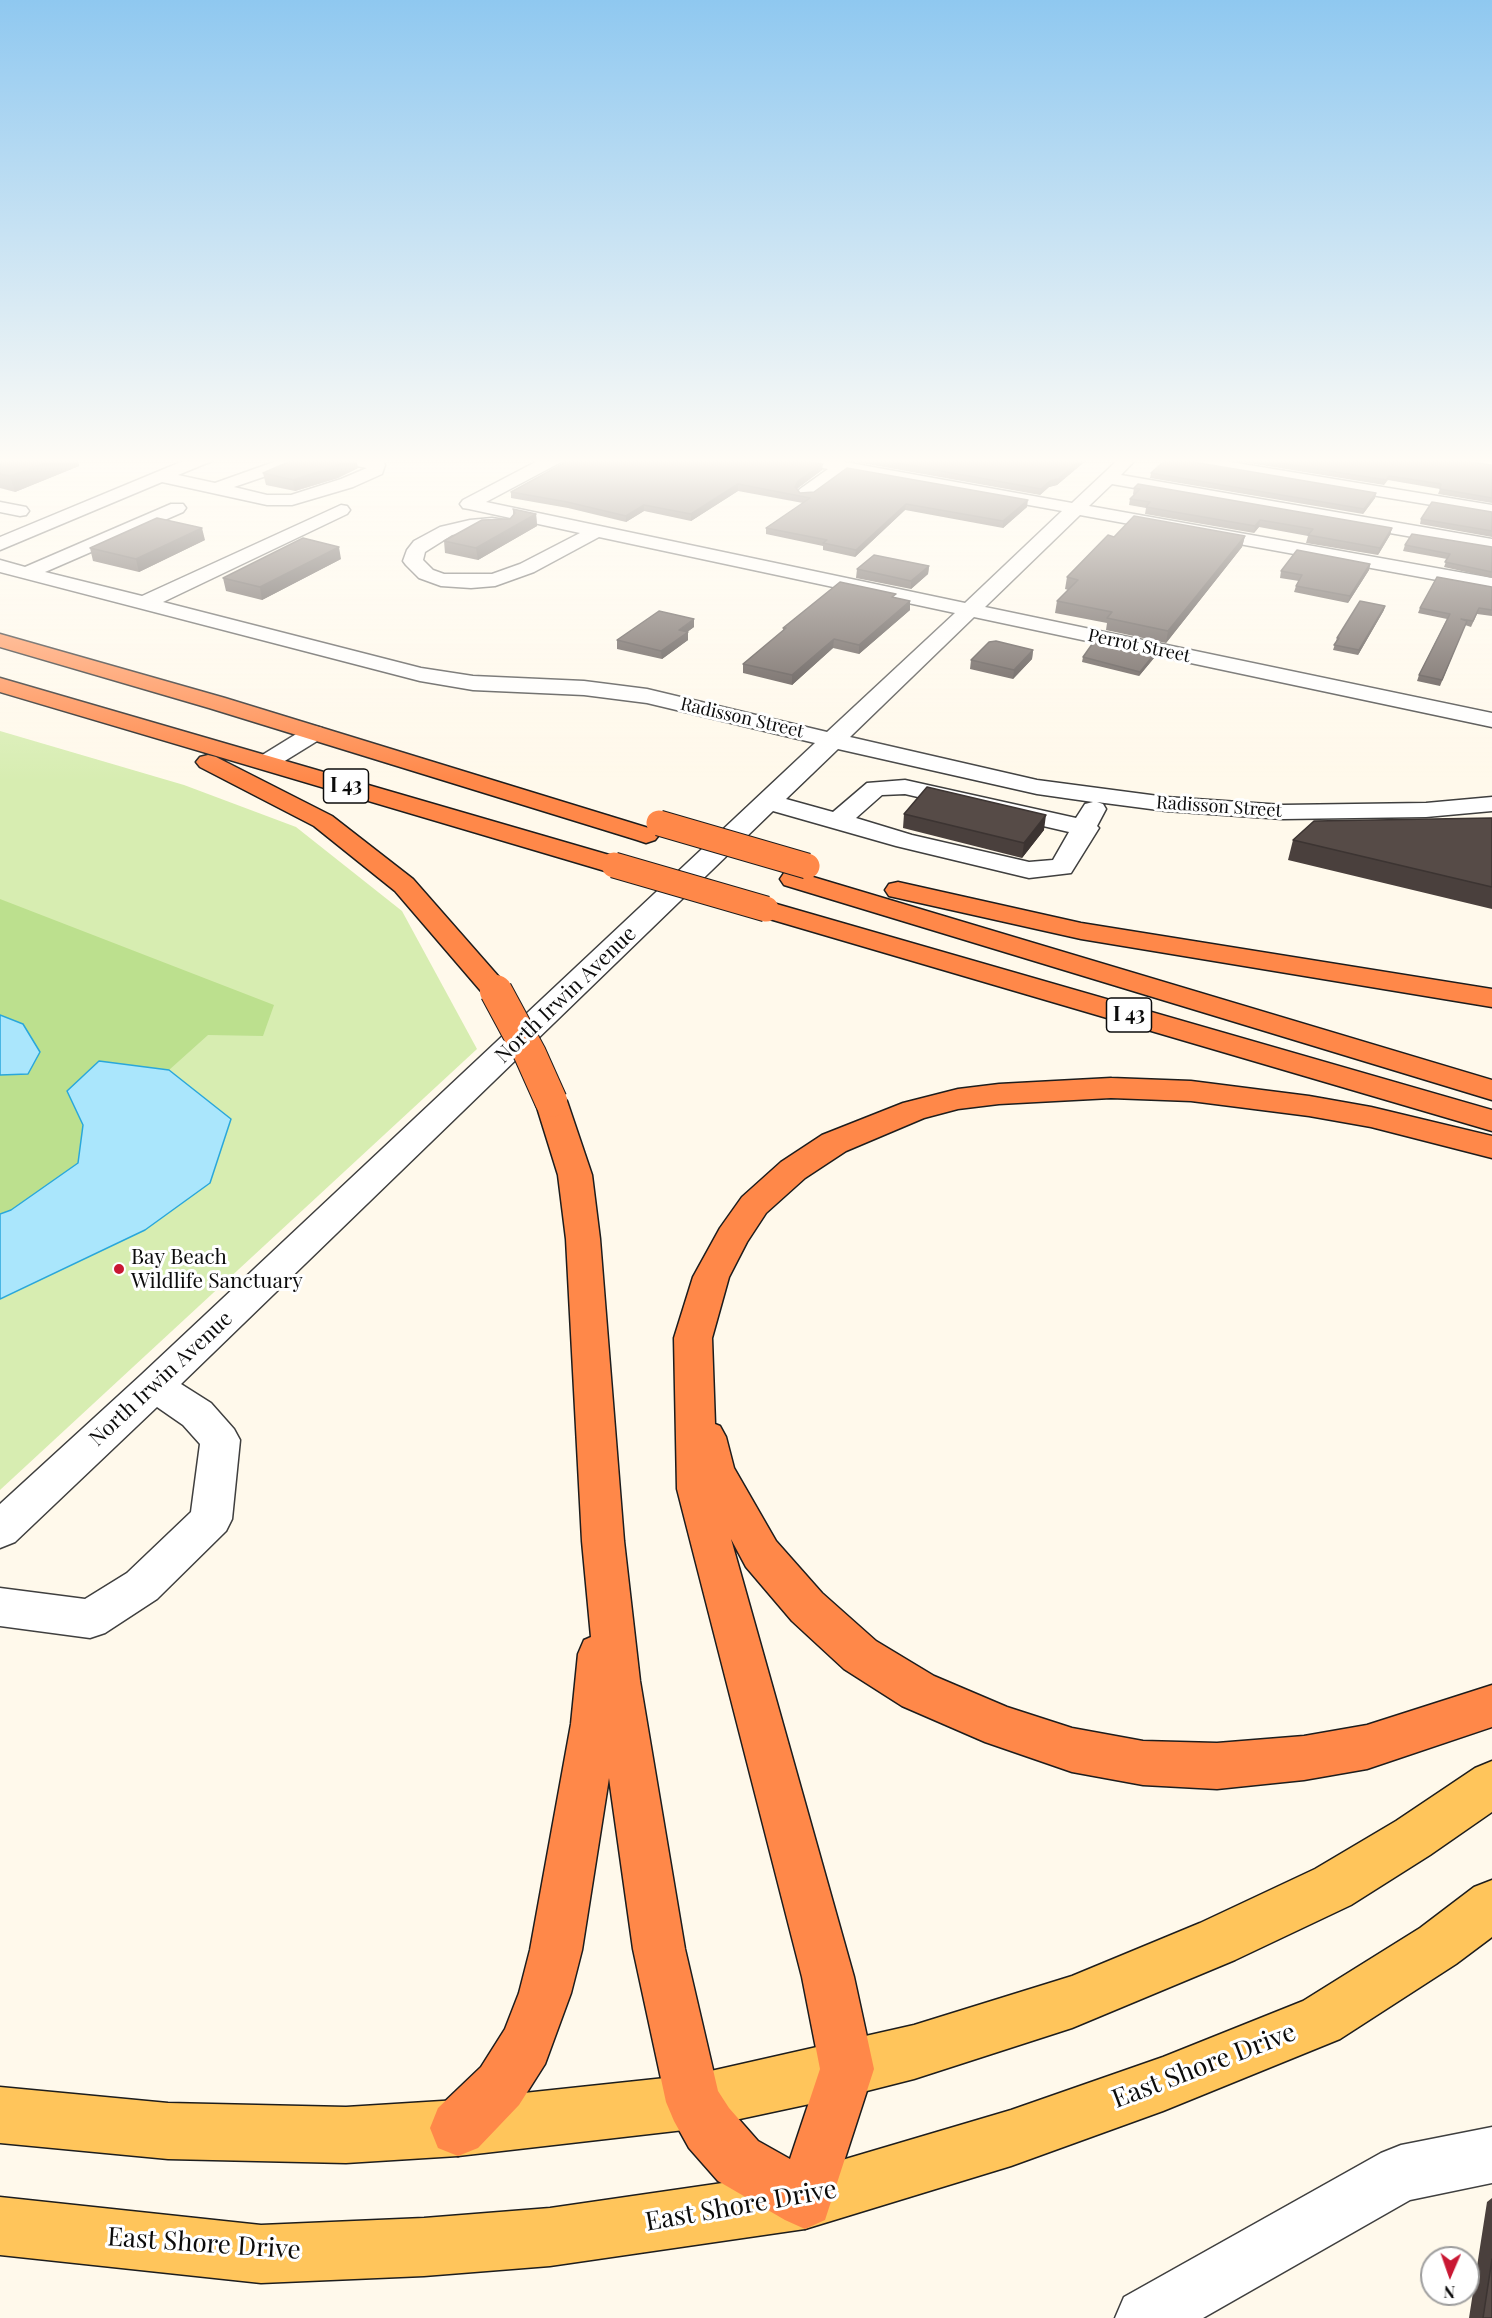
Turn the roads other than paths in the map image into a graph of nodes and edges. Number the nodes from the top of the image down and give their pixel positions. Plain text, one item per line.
1 (44, 565) edge
2 (224, 565) edge
3 (417, 565) edge
4 (531, 565) edge
5 (743, 565) edge
6 (1016, 565) edge
7 (1389, 565) edge
8 (0, 566) edge
9 (26, 573) junction
10 (1492, 584) edge
11 (144, 603) junction
12 (969, 610) junction
13 (0, 640) edge
14 (0, 685) edge
15 (79, 708) junction
16 (1492, 720) edge
17 (314, 733) junction
18 (833, 740) junction
19 (267, 762) junction
20 (1100, 796) junction
21 (767, 802) junction
22 (1492, 804) edge
23 (838, 821) junction
24 (1086, 828) junction
25 (800, 873) junction
26 (1492, 998) edge
27 (1492, 1090) edge
28 (1492, 1121) edge
29 (1492, 1147) edge
30 (155, 1386) junction
31 (696, 1398) junction
32 (0, 1530) edge
33 (603, 1541) junction
34 (0, 1607) edge
35 (1492, 1706) edge
36 (1492, 1784) edge
37 (1492, 1905) edge
38 (847, 2069) junction
39 (693, 2102) junction
40 (0, 2115) edge
41 (458, 2128) junction
42 (1492, 2155) edge
43 (805, 2200) junction
44 (0, 2226) edge
45 (1145, 2318) edge

1 - 9 street
2 - 11 street
3 - 4 street
5 - 12 street, Perrot Street
6 - 12 street, North Irwin Avenue
7 - 10 street
8 - 9 street, Radisson Street
9 - 11 street, Radisson Street
11 - 18 street, Radisson Street
12 - 16 street, Perrot Street
12 - 18 street, North Irwin Avenue
13 - 17 highway, I 43
14 - 15 highway, I 43
15 - 19 highway, I 43
15 - 33 highway, bridge
17 - 19 street
17 - 25 highway, I 43
18 - 20 street, Radisson Street
18 - 21 street, North Irwin Avenue
19 - 28 highway, I 43, bridge
20 - 22 street, Radisson Street
20 - 24 street
21 - 23 street
21 - 30 street, North Irwin Avenue
23 - 24 street
23 - 24 street
25 - 26 highway
25 - 27 highway, I 43
29 - 31 highway
30 - 32 street, North Irwin Avenue
30 - 34 street
31 - 35 highway
31 - 38 highway
33 - 39 highway
33 - 41 highway
36 - 38 main road
37 - 43 main road, East Shore Drive
38 - 39 main road
38 - 43 highway
39 - 41 main road
39 - 43 highway
40 - 41 main road
42 - 45 street
43 - 44 main road, East Shore Drive

